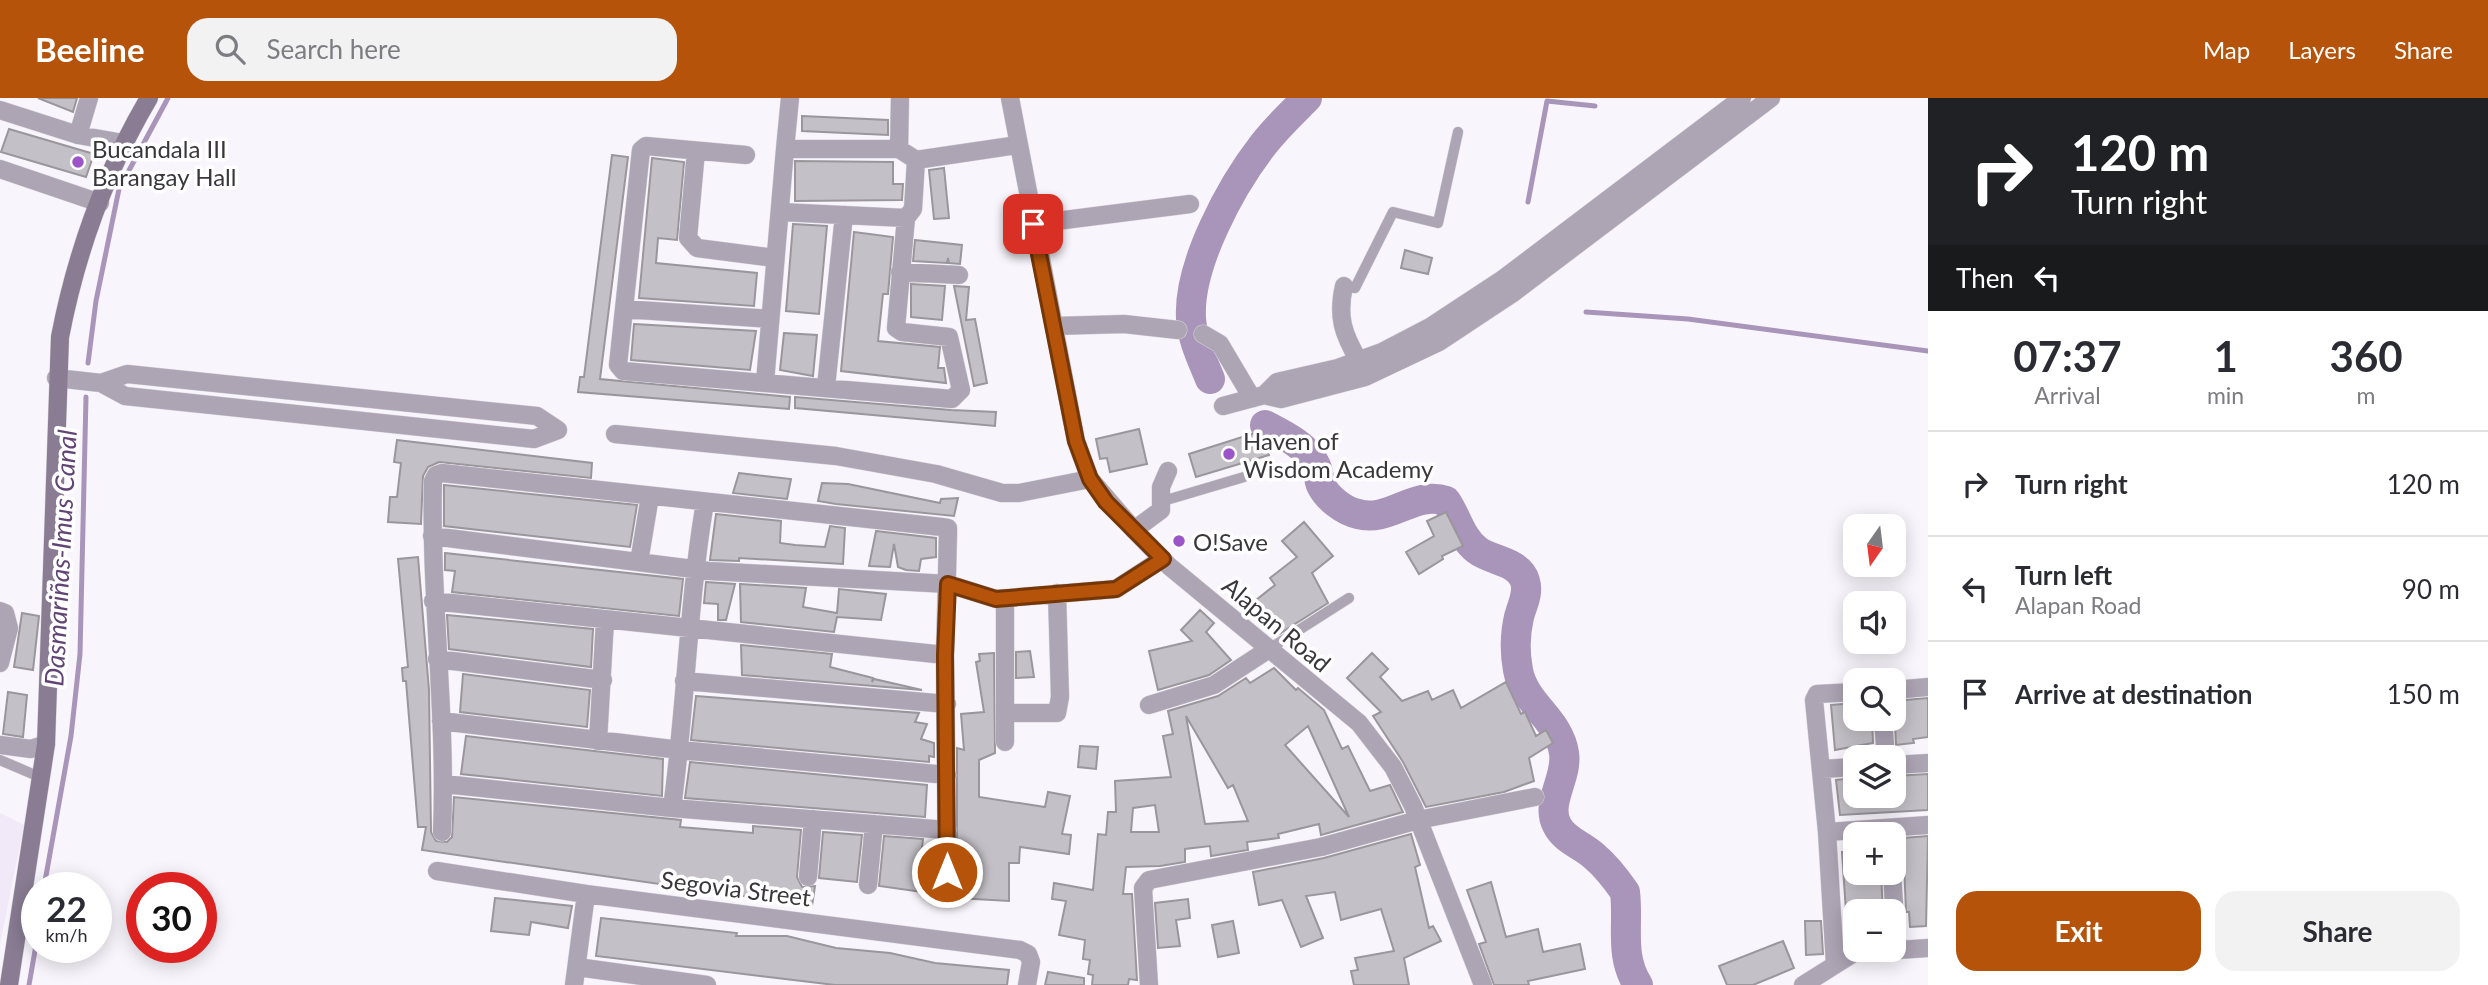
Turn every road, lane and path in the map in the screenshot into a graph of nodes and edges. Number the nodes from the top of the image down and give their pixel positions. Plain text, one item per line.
1 (89, 98) edge
2 (149, 98) edge
3 (782, 98) edge
4 (790, 98) edge
5 (900, 98) edge
6 (1010, 98) edge
7 (1742, 98) edge
8 (1770, 98) edge
9 (8, 107) edge
10 (1458, 132) dead end
11 (78, 135) junction
12 (123, 143) junction
13 (1018, 145) junction
14 (785, 149) junction
15 (899, 149) junction
16 (696, 151) junction
17 (746, 155) dead end
18 (916, 160) junction
19 (0, 169) edge
20 (100, 203) junction
21 (1190, 204) dead end
22 (779, 212) junction
23 (844, 215) junction
24 (906, 218) junction
25 (1033, 224) junction
26 (775, 258) junction
27 (900, 272) junction
28 (959, 275) dead end
29 (1344, 286) joint
30 (624, 309) junction
31 (770, 319) junction
32 (1054, 326) junction
33 (1178, 330) dead end
34 (1203, 334) dead end
35 (1359, 361) junction
36 (56, 378) junction
37 (765, 382) junction
38 (102, 383) junction
39 (826, 387) junction
40 (1258, 396) junction
41 (1223, 406) dead end
42 (615, 434) dead end
43 (1168, 471) dead end
44 (1244, 477) dead end
45 (1081, 481) junction
46 (650, 496) junction
47 (1163, 501) junction
48 (705, 502) junction
49 (1134, 530) junction
50 (432, 536) junction
51 (1163, 559) junction
52 (639, 562) junction
53 (694, 569) junction
54 (948, 584) junction
55 (1057, 593) junction
56 (1349, 597) dead end
57 (1005, 599) junction
58 (433, 601) junction
59 (0, 611) edge
60 (605, 620) junction
61 (689, 629) junction
62 (1269, 649) junction
63 (945, 655) junction
64 (437, 659) junction
65 (0, 663) edge
66 (603, 680) junction
67 (684, 681) junction
68 (1928, 687) edge
69 (1906, 689) edge
70 (1843, 693) edge
71 (947, 704) junction
72 (1149, 705) dead end
73 (1006, 713) junction
74 (442, 721) junction
75 (598, 740) junction
76 (1005, 742) dead end
77 (0, 744) edge
78 (47, 744) junction
79 (680, 750) junction
80 (0, 760) edge
81 (1928, 763) edge
82 (1906, 764) edge
83 (1843, 768) edge
84 (1822, 769) junction
85 (947, 775) junction
86 (42, 778) junction
87 (444, 784) junction
88 (1535, 797) dead end
89 (672, 808) junction
90 (813, 819) junction
91 (1418, 820) junction
92 (874, 824) junction
93 (1928, 825) edge
94 (1906, 828) edge
95 (947, 830) junction
96 (442, 832) dead end
97 (1827, 832) junction
98 (1843, 832) edge
99 (437, 871) dead end
100 (808, 877) dead end
101 (868, 885) dead end
102 (947, 893) dead end
103 (586, 894) junction
104 (1928, 948) edge
105 (1906, 949) edge
106 (1843, 960) edge
107 (1835, 965) junction
108 (575, 976) edge
109 (9, 985) edge
110 (707, 985) edge
111 (1027, 985) edge
112 (1149, 985) edge
113 (1483, 985) edge
114 (1803, 985) edge

1 - 11 street
2 - 12 main road
3 - 4 street
4 - 14 street
5 - 15 street
6 - 13 street, Alapan Road
7 - 35 street
8 - 40 street
9 - 11 street
10 - 29 lane
11 - 12 street
12 - 20 main road
13 - 18 street
13 - 25 street, Alapan Road
14 - 15 street
14 - 22 street
15 - 18 street
16 - 17 street
16 - 26 street
16 - 30 street
18 - 24 street
19 - 20 street
20 - 36 main road
21 - 25 street
22 - 23 street
22 - 26 street
23 - 24 street
23 - 39 street
24 - 27 street
25 - 32 street, Alapan Road
26 - 31 street
27 - 28 street
27 - 39 street
29 - 35 street
30 - 31 street
30 - 37 street
31 - 37 street
32 - 33 street
32 - 45 street, Alapan Road
34 - 40 street
35 - 40 street
36 - 38 street
36 - 78 main road
37 - 39 street
38 - 38 street
40 - 41 street
42 - 45 street
43 - 47 street
44 - 47 lane
45 - 49 street, Alapan Road
46 - 48 street
46 - 50 street
46 - 52 street
47 - 49 street
48 - 53 street
48 - 54 street
49 - 51 street, Alapan Road
50 - 52 street
50 - 58 street
51 - 55 street
51 - 62 street, Alapan Road
52 - 53 street
53 - 54 street
53 - 61 street
54 - 57 street
54 - 63 street
55 - 57 street
55 - 73 street
56 - 62 lane
57 - 73 street
58 - 60 street
58 - 64 street
59 - 65 street
60 - 61 street
60 - 66 street
61 - 63 street
61 - 67 street
62 - 72 street
62 - 91 street, Alapan Road
63 - 71 street
64 - 66 street
64 - 74 street
66 - 75 street
67 - 71 street
67 - 79 street
68 - 69 street
70 - 84 street
71 - 85 street
73 - 76 street
74 - 75 street
74 - 87 street
75 - 79 street
77 - 78 street
78 - 86 main road
79 - 85 street
79 - 89 street
80 - 86 lane
81 - 82 street
83 - 84 street
84 - 97 street
85 - 95 street
86 - 109 main road
87 - 89 street
87 - 96 street
88 - 91 street
89 - 90 street
90 - 92 street
90 - 100 street
91 - 112 street
91 - 113 street, Alapan Road
92 - 95 street
92 - 101 street
93 - 94 street
95 - 102 street
97 - 98 street
97 - 107 street
99 - 103 street, Segovia Street
103 - 108 street
103 - 111 street, Segovia Street
104 - 105 street
106 - 107 street
107 - 114 street
108 - 110 street

